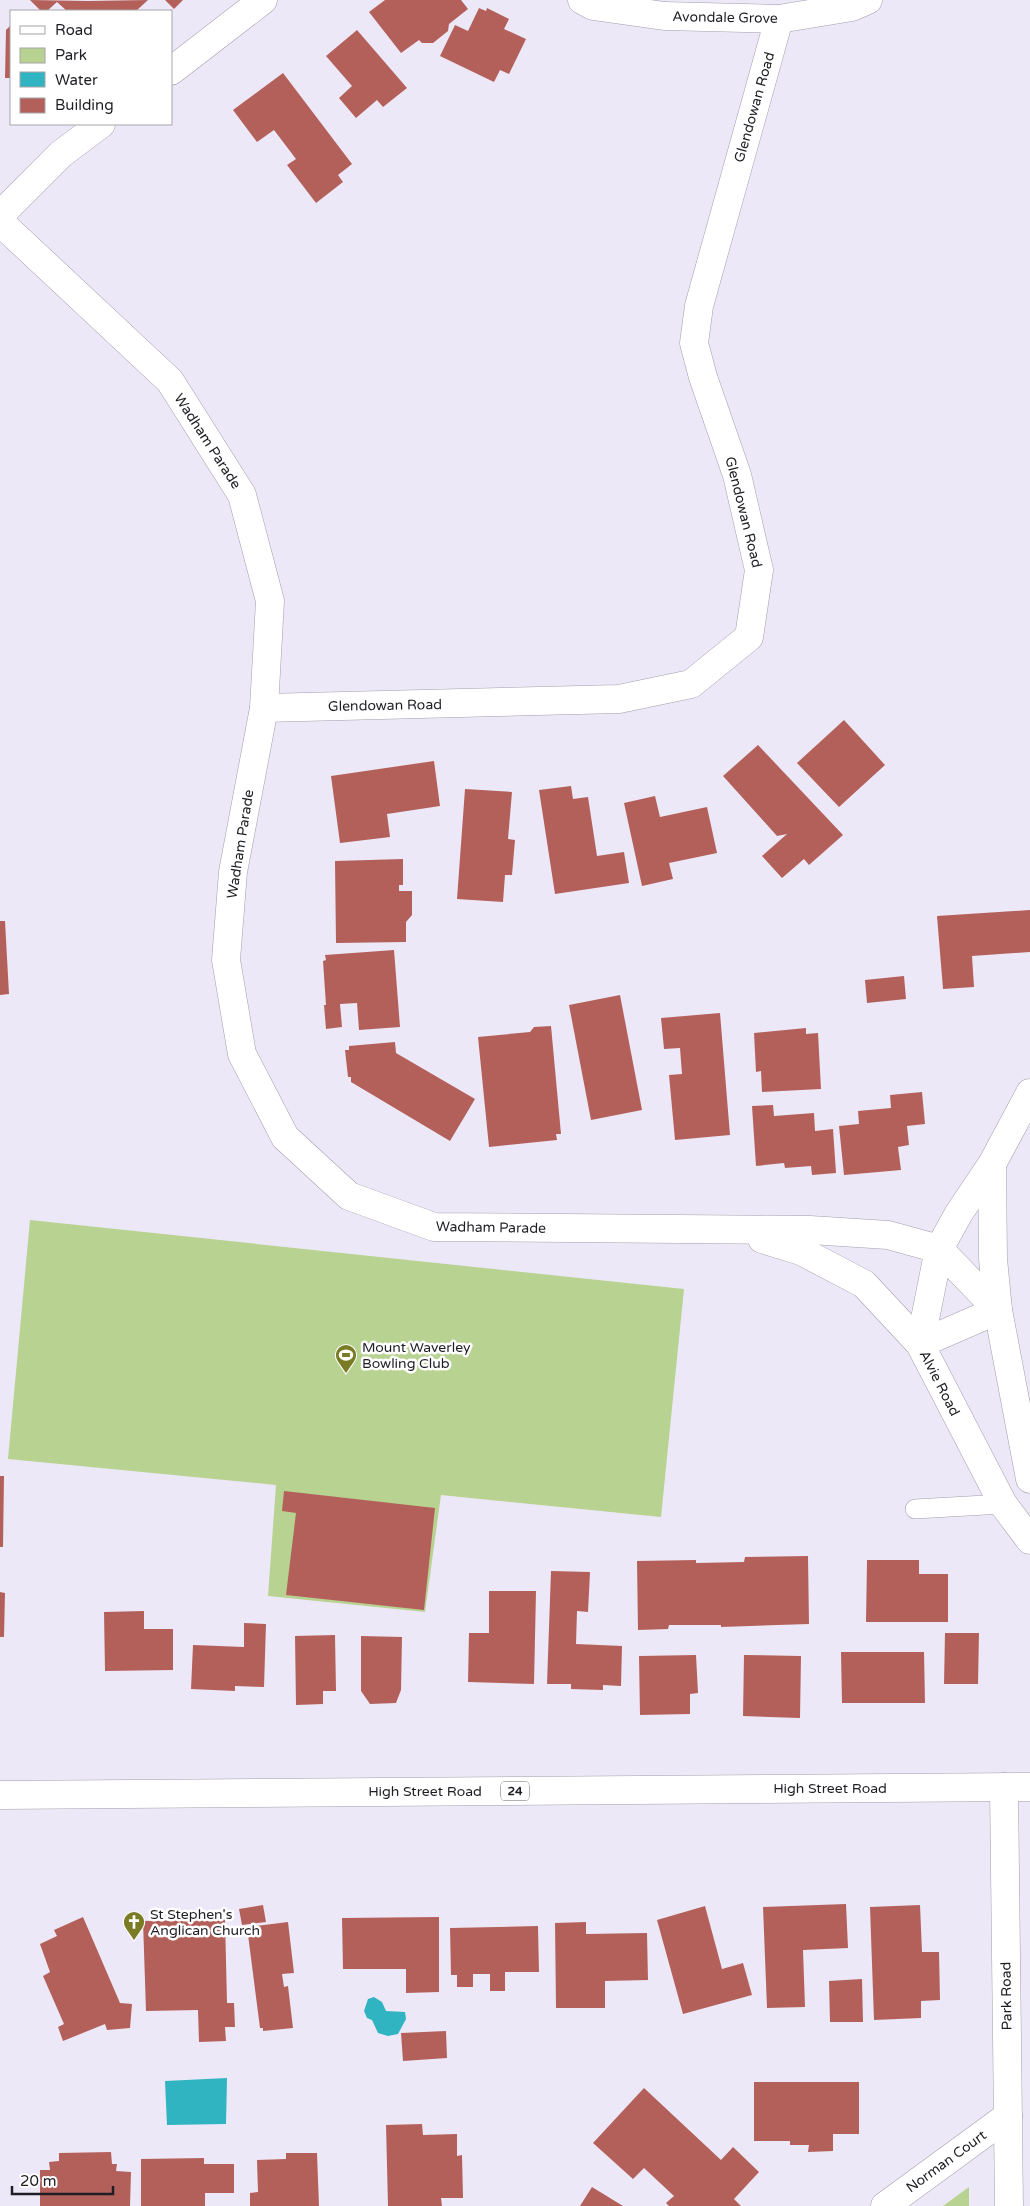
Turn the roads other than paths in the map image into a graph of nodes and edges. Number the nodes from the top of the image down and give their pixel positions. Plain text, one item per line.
1 (263, 0) edge
2 (582, 0) edge
3 (868, 0) edge
4 (779, 20) junction
5 (172, 70) edge
6 (100, 125) edge
7 (0, 215) edge
8 (0, 222) edge
9 (264, 708) junction
10 (1030, 1093) edge
11 (992, 1164) junction
12 (734, 1230) junction
13 (939, 1249) junction
14 (998, 1310) junction
15 (920, 1344) junction
16 (1030, 1479) edge
17 (1003, 1504) junction
18 (915, 1508) dead end
19 (1030, 1540) edge
20 (1017, 1787) edge
21 (0, 1795) edge
22 (1008, 2116) junction
23 (885, 2206) edge
24 (1009, 2206) edge

1 - 5 street
2 - 4 street, Avondale Grove
3 - 4 street, Avondale Grove
4 - 9 street, Glendowan Road
6 - 7 street
8 - 9 street, Wadham Parade
9 - 12 street, Wadham Parade
10 - 11 street, Alvie Road
11 - 13 street, Alvie Road
11 - 14 street, Alvie Road
12 - 13 street, Wadham Parade
12 - 15 street, Wadham Parade
13 - 14 street
13 - 15 street, Alvie Road
14 - 15 street
14 - 16 street, Alvie Road
15 - 17 street, Alvie Road
17 - 18 lane
17 - 19 street, Alvie Road
20 - 21 street, High Street Road / 24
20 - 22 street, Park Road
22 - 23 street, Norman Court
22 - 24 street, Park Road

